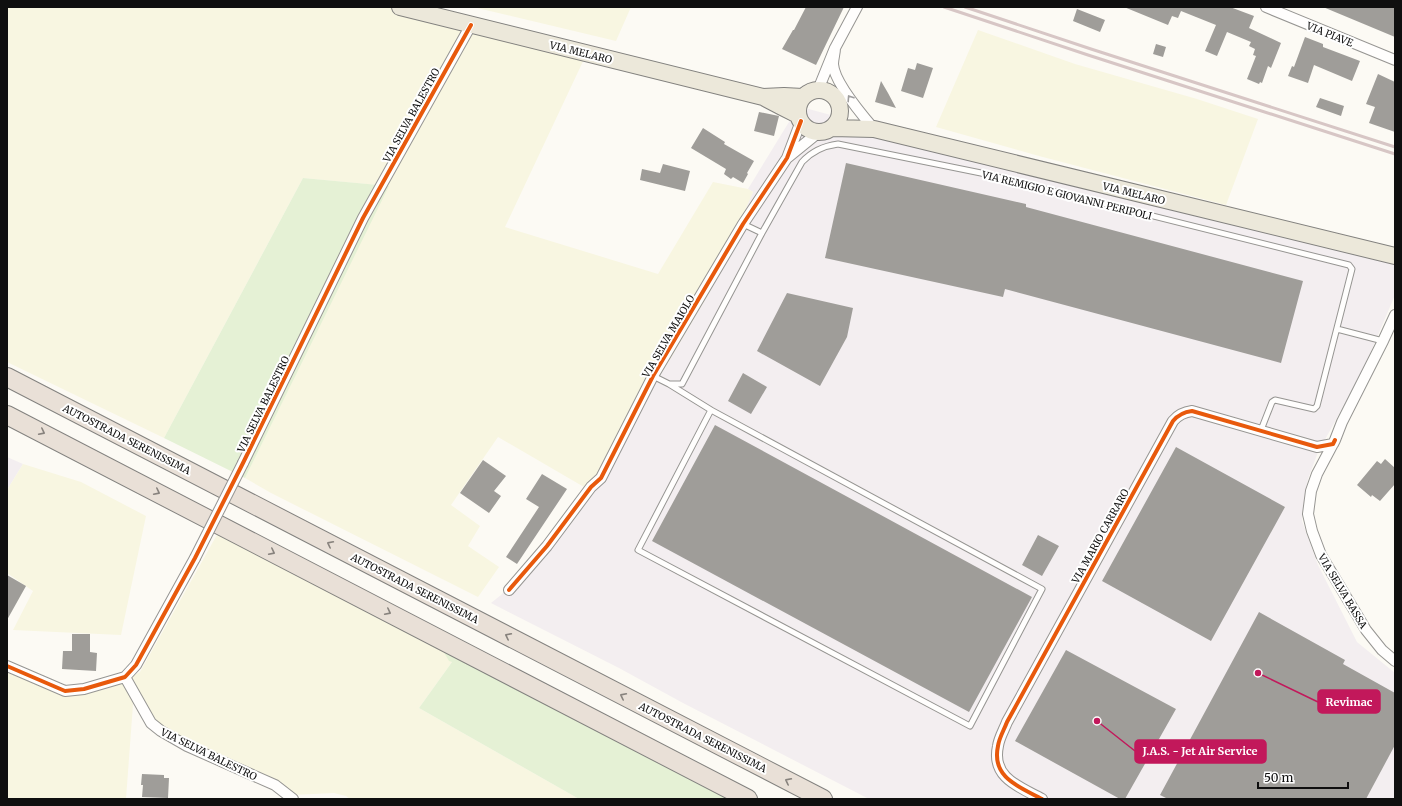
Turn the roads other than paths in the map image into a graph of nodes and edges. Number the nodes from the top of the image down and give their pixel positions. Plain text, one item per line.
1 (400, 7) edge
2 (856, 7) edge
3 (1266, 7) edge
4 (471, 25) junction
5 (835, 48) junction
6 (1395, 60) edge
7 (818, 90) junction
8 (763, 97) junction
9 (803, 97) junction
10 (836, 99) junction
11 (800, 118) junction
12 (874, 129) junction
13 (825, 130) junction
14 (787, 158) junction
15 (743, 224) junction
16 (762, 233) junction
17 (1395, 256) edge
18 (1395, 315) edge
19 (1337, 329) junction
20 (1383, 341) junction
21 (653, 376) junction
22 (7, 377) edge
23 (669, 384) junction
24 (711, 410) junction
25 (7, 414) edge
26 (1262, 430) junction
27 (1335, 440) junction
28 (509, 590) dead end
29 (1395, 661) edge
30 (7, 666) edge
31 (125, 677) junction
32 (293, 799) edge
33 (748, 799) edge
34 (823, 799) edge
35 (1042, 799) edge

1 - 4 main road, VIA MELARO
2 - 5 street
3 - 6 street, VIA PIAVE
4 - 8 main road, VIA MELARO
4 - 31 street, VIA SELVA BALESTRO, bridge
5 - 7 street
12 -> 5 street
7 - 9 main road, VIA MELARO
7 - 10 main road, VIA MELARO
8 - 9 main road, VIA MELARO
8 - 11 main road, VIA MELARO
9 - 11 main road
10 - 12 main road, VIA MELARO
10 - 13 main road
11 - 13 main road, VIA MELARO
11 - 14 street, VIA SELVA MAIOLO
12 - 13 main road, VIA MELARO
12 - 17 main road, VIA MELARO
13 - 14 street, VIA SELVA MAIOLO
14 - 15 street, VIA SELVA MAIOLO
15 - 16 lane
15 - 21 street, VIA SELVA MAIOLO
16 - 19 lane, VIA REMIGIO E GIOVANNI PERIPOLI
16 - 23 lane, VIA REMIGIO E GIOVANNI PERIPOLI
18 - 20 street, VIA SELVA BASSA
19 - 20 lane
19 - 26 lane, VIA REMIGIO E GIOVANNI PERIPOLI
20 - 27 street, VIA SELVA BASSA
21 - 23 lane
21 - 28 street, VIA SELVA MAIOLO
34 -> 22 highway, AUTOSTRADA SERENISSIMA
23 - 24 lane
24 - 24 lane
25 -> 33 highway
26 - 27 street, VIA MARIO CARRARO
26 - 35 street, VIA MARIO CARRARO
27 - 29 street, VIA SELVA BASSA
30 - 31 street
31 - 32 street, VIA SELVA BALESTRO

